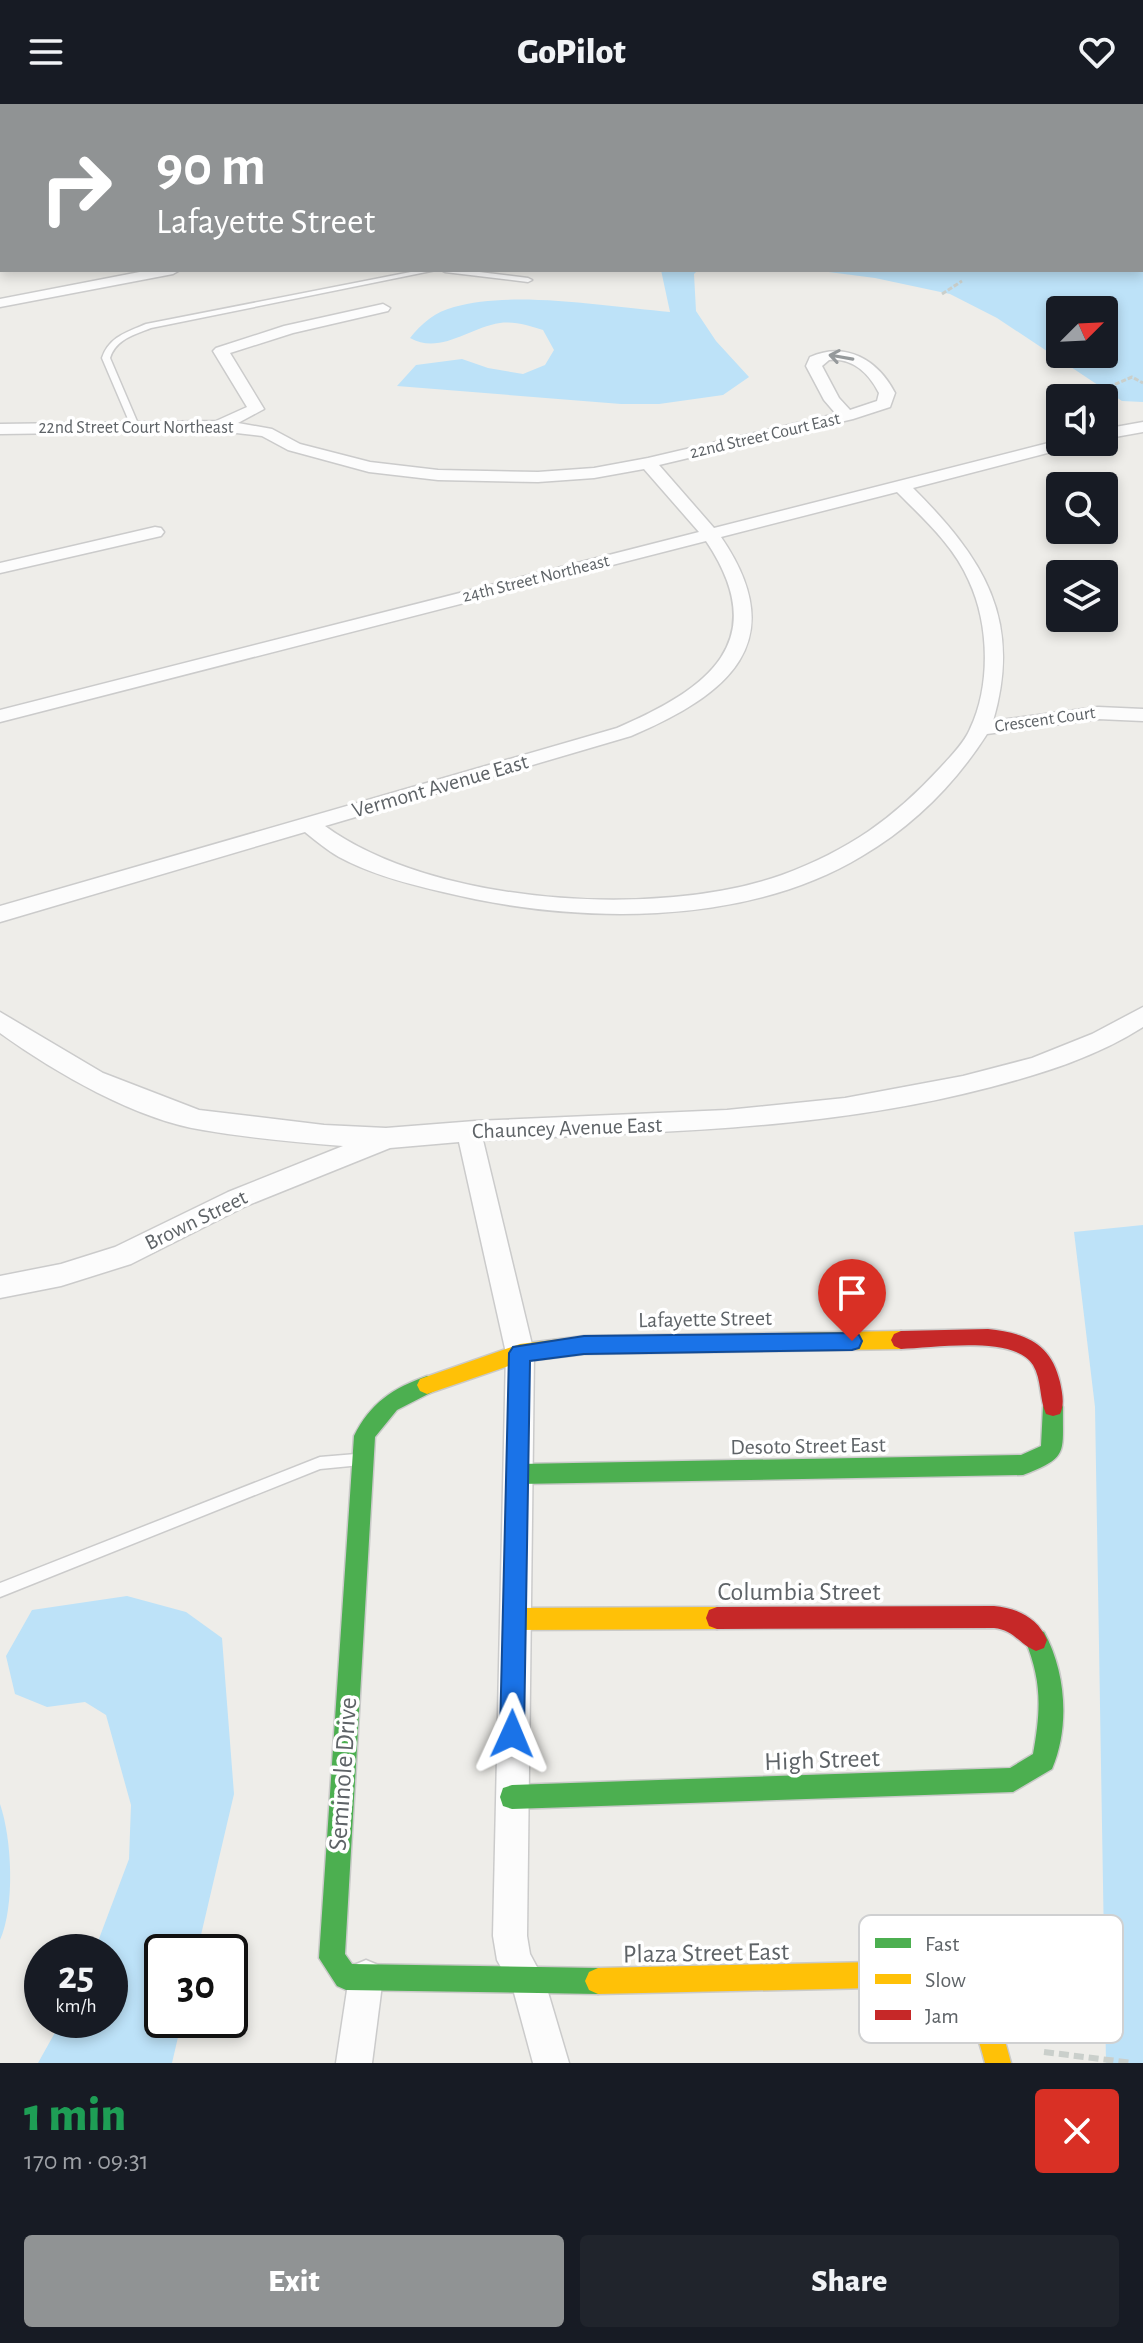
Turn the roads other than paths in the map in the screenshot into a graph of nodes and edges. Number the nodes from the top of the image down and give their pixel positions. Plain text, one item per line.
1 (163, 272) edge
2 (422, 272) edge
3 (462, 272) edge
4 (528, 280) dead end
5 (0, 303) edge
6 (383, 308) dead end
7 (847, 416) junction
8 (135, 426) junction
9 (219, 426) junction
10 (1143, 427) edge
11 (0, 429) edge
12 (1118, 431) edge
13 (1046, 449) edge
14 (648, 463) junction
15 (901, 486) junction
16 (155, 532) dead end
17 (709, 535) junction
18 (0, 568) edge
19 (1143, 715) edge
20 (0, 716) edge
21 (981, 729) junction
22 (309, 825) junction
23 (0, 914) edge
24 (1143, 1016) edge
25 (0, 1021) edge
26 (469, 1131) junction
27 (387, 1138) junction
28 (0, 1287) edge
29 (520, 1353) junction
30 (1051, 1409) joint
31 (363, 1460) junction
32 (519, 1474) junction
33 (0, 1590) edge
34 (514, 1619) junction
35 (1049, 1677) joint
36 (512, 1797) junction
37 (859, 1975) edge
38 (366, 1977) junction
39 (528, 1982) junction
40 (993, 2043) edge
41 (354, 2063) edge
42 (551, 2063) edge
43 (998, 2063) edge

1 - 5 street
2 - 8 lane
3 - 4 lane
6 - 9 street
7 -> 7 street, 22nd Street Court East
7 - 14 street, 22nd Street Court East
8 - 9 street, 22nd Street Court Northeast
8 - 11 street, 22nd Street Court Northeast
9 - 14 street, 22nd Street Court Northeast
10 - 12 street
13 - 15 street, 24th Street Northeast
14 - 17 street, Vermont Avenue East
15 - 17 street, 24th Street Northeast
15 - 21 street, Crescent Court
16 - 18 street
17 - 20 street, 24th Street Northeast
17 - 22 street, Vermont Avenue East
19 - 21 street, Crescent Court
21 - 22 street
22 - 23 street, Vermont Avenue East
24 - 26 street, Chauncey Avenue East
25 - 27 street, Chauncey Avenue East
26 - 27 street, Chauncey Avenue East
26 - 29 street
27 - 28 street, Brown Street
29 - 30 street, Lafayette Street
29 - 31 street, Lafayette Street
29 - 32 street
30 - 32 street, Desoto Street East
31 - 33 lane
31 - 38 street, Seminole Drive
32 - 34 street
34 - 35 street, Columbia Street
34 - 36 street
35 - 36 street, High Street
36 - 39 street
37 - 39 street, Plaza Street East
38 - 39 street, Plaza Street East
38 - 41 street
39 - 42 street
40 - 43 street, Plaza Street East

